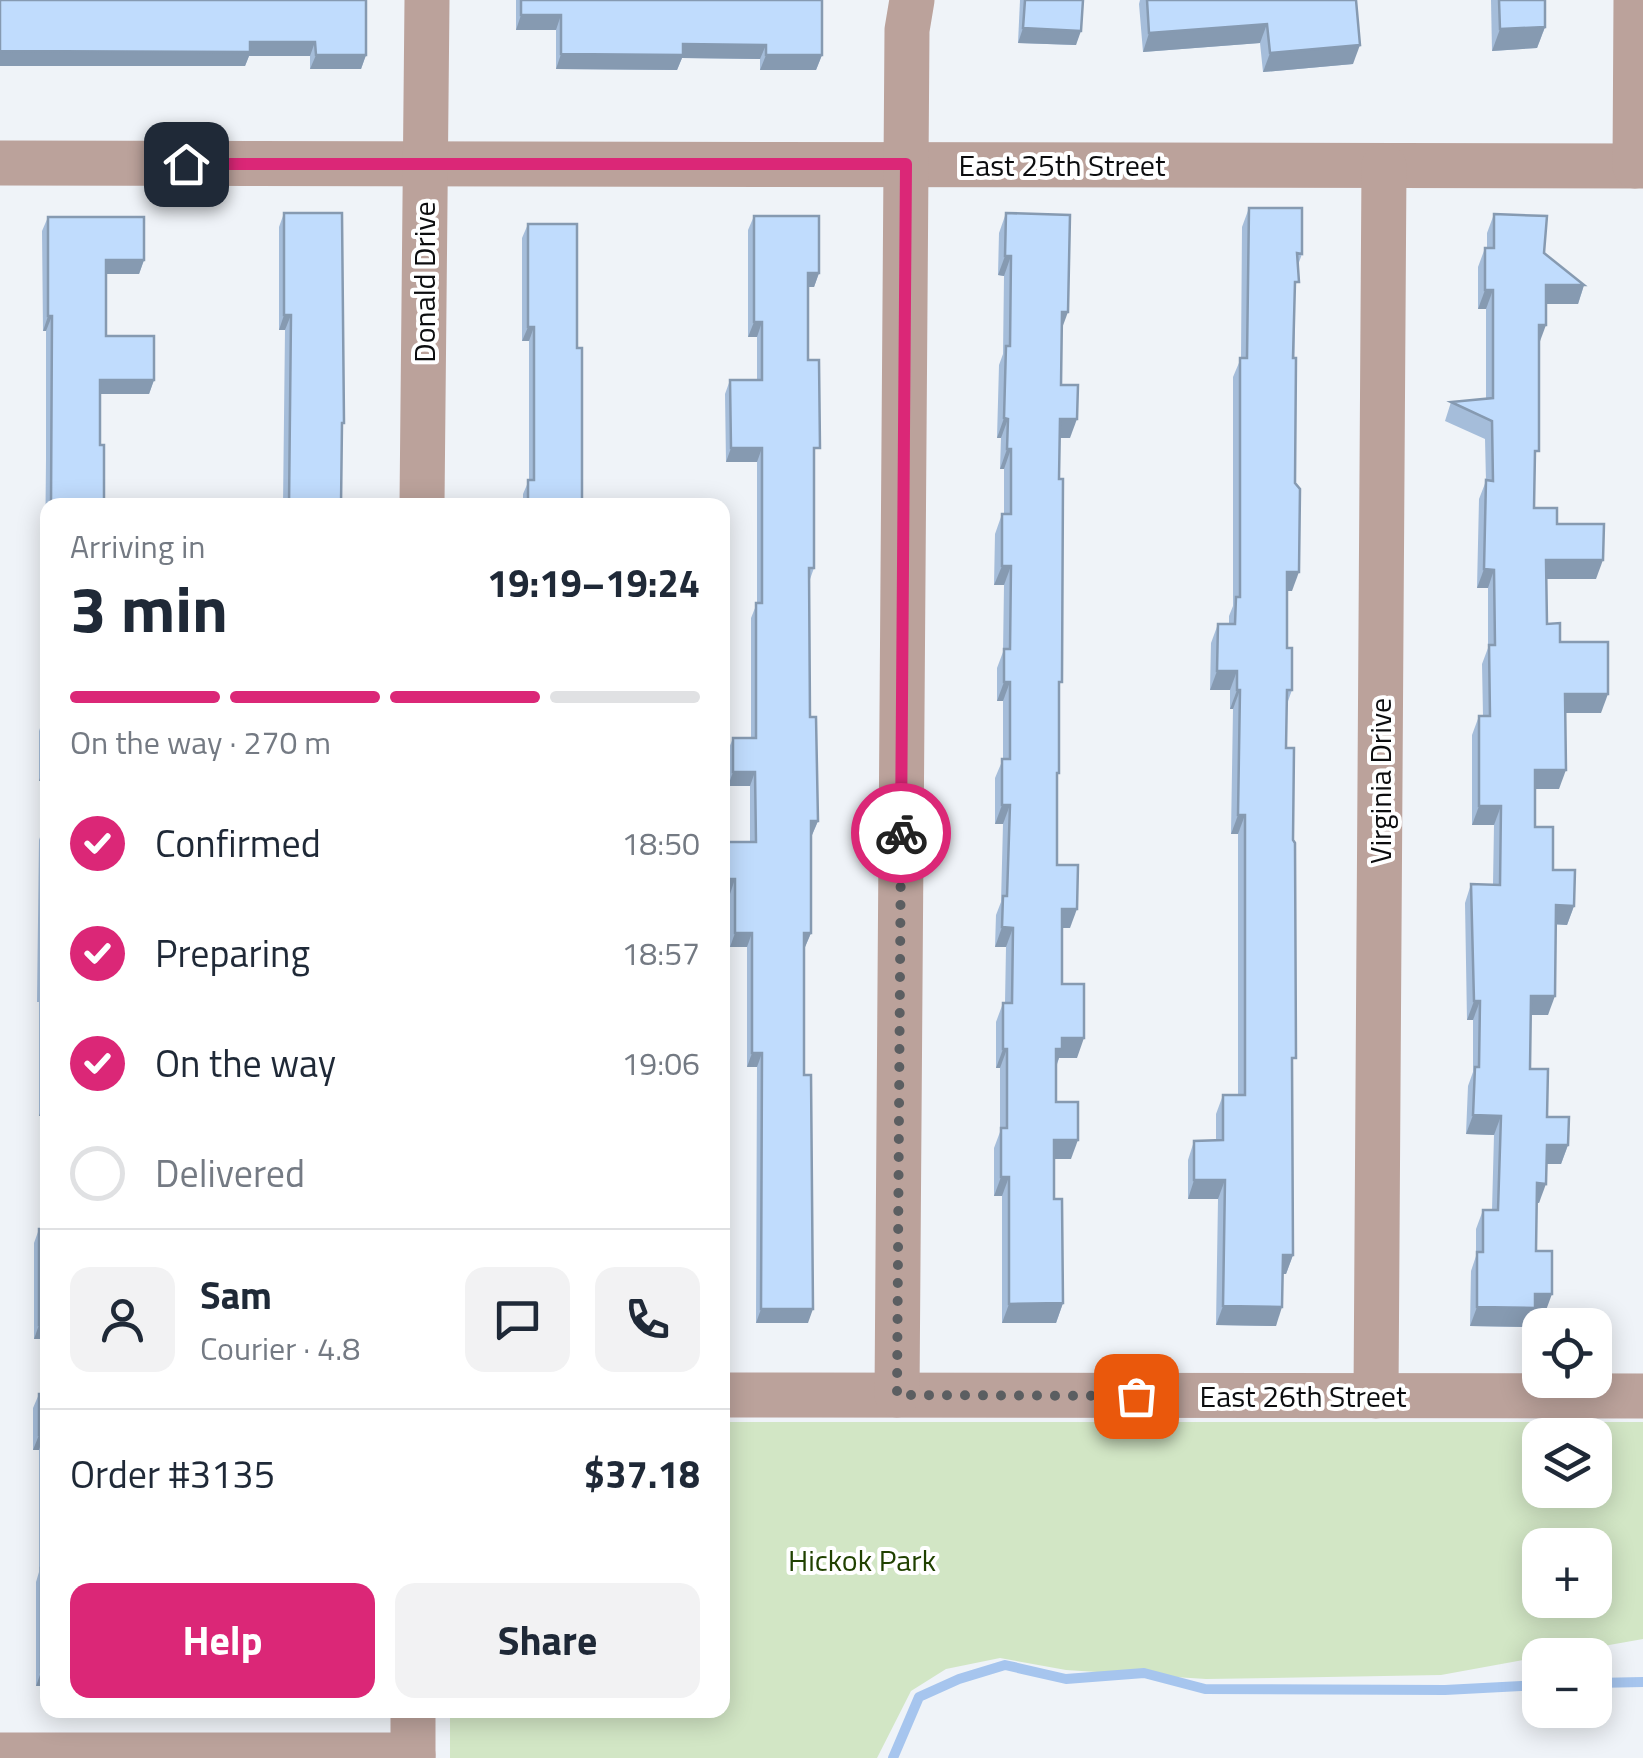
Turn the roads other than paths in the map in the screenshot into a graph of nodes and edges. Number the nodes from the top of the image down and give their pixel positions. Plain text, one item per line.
1 (427, 0) edge
2 (912, 0) edge
3 (1636, 0) edge
4 (0, 164) edge
5 (424, 164) junction
6 (906, 164) junction
7 (1384, 166) junction
8 (1639, 166) edge
9 (422, 498) edge
10 (730, 1395) edge
11 (897, 1395) junction
12 (1376, 1396) junction
13 (1643, 1396) edge
14 (413, 1718) edge
15 (0, 1755) edge
16 (412, 1757) edge

1 - 5 street, Donald Drive
2 - 6 street
3 - 8 street
4 - 5 street, East 25th Street
5 - 6 street, East 25th Street
5 - 9 street, Donald Drive
6 - 7 street, East 25th Street
6 - 11 street
7 - 8 street, East 25th Street
7 - 12 street, Virginia Drive
10 - 11 street, East 26th Street
11 - 12 street, East 26th Street
12 - 13 street, East 26th Street
14 - 16 street
15 - 16 street

